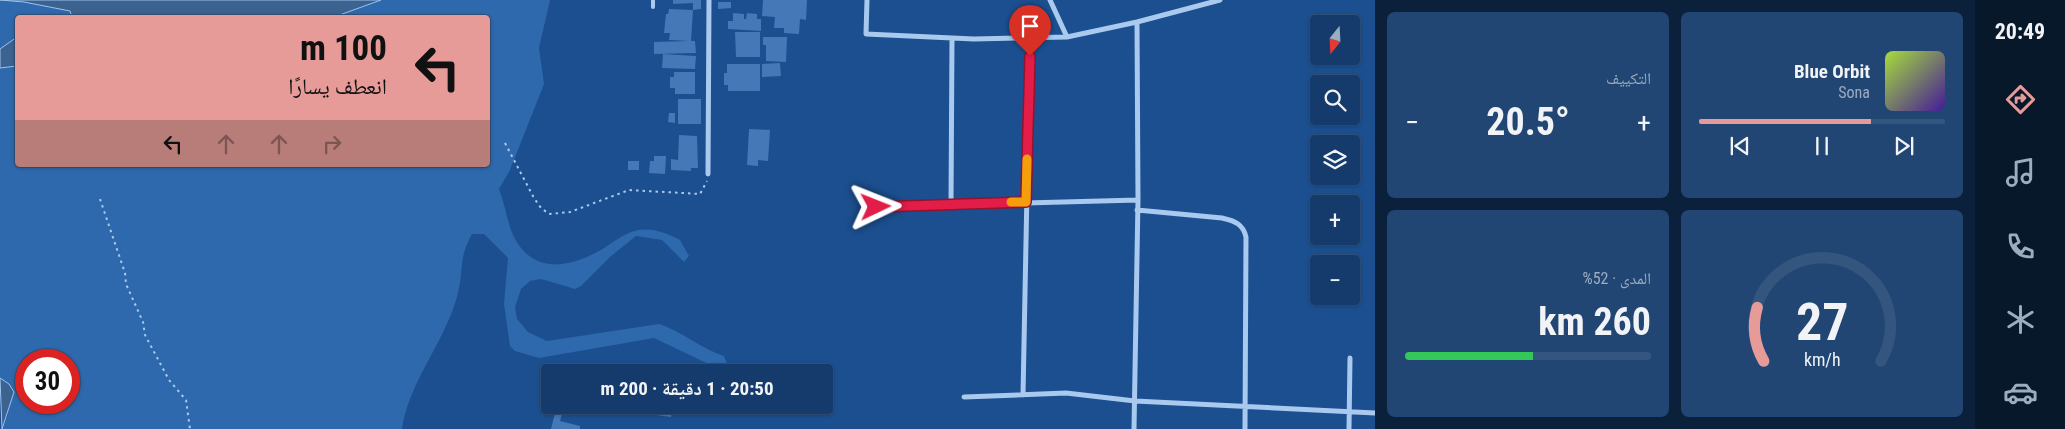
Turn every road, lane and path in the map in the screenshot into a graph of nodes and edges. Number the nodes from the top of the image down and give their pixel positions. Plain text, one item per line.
1 (653, 0) edge
2 (709, 0) edge
3 (866, 0) edge
4 (1050, 0) edge
5 (1220, 0) edge
6 (653, 7) dead end
7 (1137, 22) junction
8 (1067, 37) junction
9 (952, 38) junction
10 (1030, 38) junction
11 (505, 143) dead end
12 (708, 174) joint
13 (100, 199) dead end
14 (1138, 200) junction
15 (1026, 202) junction
16 (950, 204) junction
17 (876, 207) dead end
18 (1137, 210) junction
19 (1350, 358) dead end
20 (1023, 395) junction
21 (964, 397) dead end
22 (1135, 401) junction
23 (1245, 407) junction
24 (1349, 411) junction
25 (1375, 413) edge
26 (190, 429) edge
27 (1134, 429) edge
28 (1245, 429) edge
29 (1349, 429) edge

1 - 6 lane
2 - 12 street
3 - 9 street
4 - 8 street
5 - 7 street
7 - 8 street
7 - 14 street
8 - 10 street
9 - 10 street
9 - 16 street
10 - 15 street
11 - 12 path
13 - 26 path
14 - 15 street
14 - 18 street
15 - 16 street
15 - 20 street
16 - 17 street
18 - 22 street
18 - 23 street
19 - 24 street
20 - 21 street
20 - 22 street
22 - 23 street
22 - 27 street
23 - 24 street
23 - 28 street
24 - 25 street
24 - 29 street

